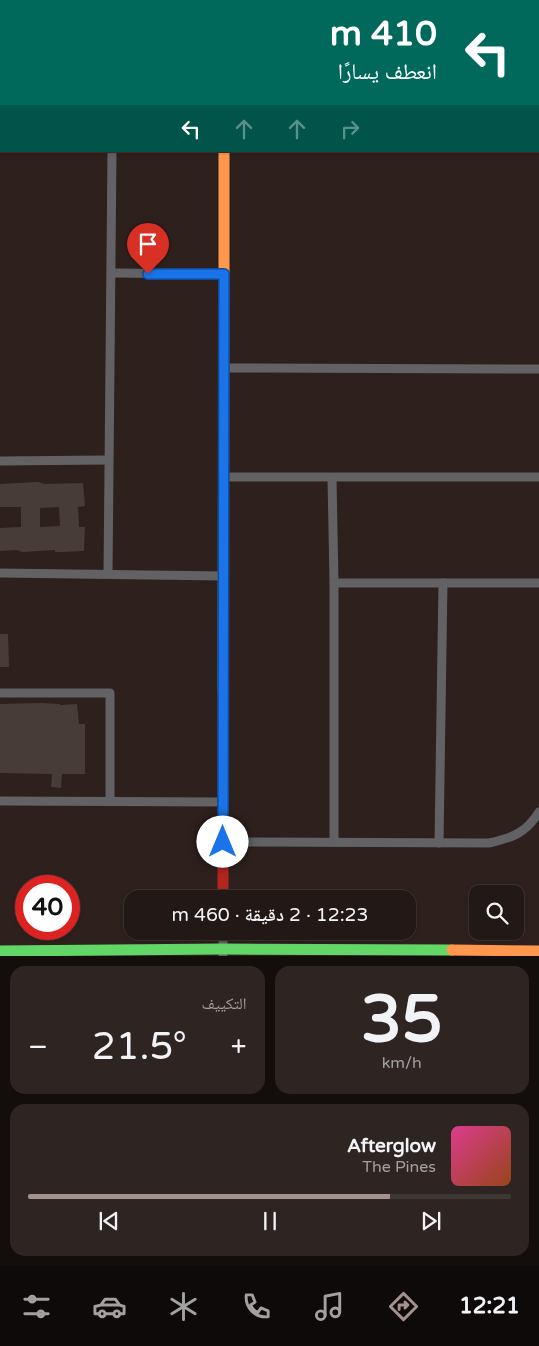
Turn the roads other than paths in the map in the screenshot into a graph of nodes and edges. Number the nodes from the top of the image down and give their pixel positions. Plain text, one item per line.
1 (112, 152) edge
2 (224, 152) edge
3 (110, 273) junction
4 (224, 274) junction
5 (224, 368) junction
6 (539, 369) edge
7 (0, 460) edge
8 (108, 460) junction
9 (539, 477) edge
10 (223, 478) junction
11 (332, 478) junction
12 (0, 573) edge
13 (108, 574) junction
14 (223, 576) junction
15 (443, 582) junction
16 (334, 583) junction
17 (539, 583) edge
18 (0, 693) edge
19 (110, 800) junction
20 (0, 801) edge
21 (223, 802) junction
22 (539, 812) edge
23 (223, 842) junction
24 (334, 842) junction
25 (440, 843) junction
26 (223, 890) edge
27 (539, 942) edge
28 (0, 951) edge
29 (485, 951) junction
30 (539, 951) edge
31 (223, 952) edge

1 - 3 street
2 - 4 street
3 - 4 street
3 - 8 street
4 - 5 street
5 - 6 street
5 - 10 street
7 - 8 street
8 - 13 street
9 - 11 street
10 - 11 street
10 - 14 street
11 - 16 street
12 - 13 street
13 - 14 street
14 - 21 street
15 - 16 street
15 - 17 street
15 - 25 street
16 - 24 street
18 - 19 street
19 - 20 street
19 - 21 street
21 - 23 street
22 - 25 street
23 - 24 street
23 - 26 street
24 - 25 street
27 - 29 street
28 - 31 street
29 - 30 street
29 - 31 street

